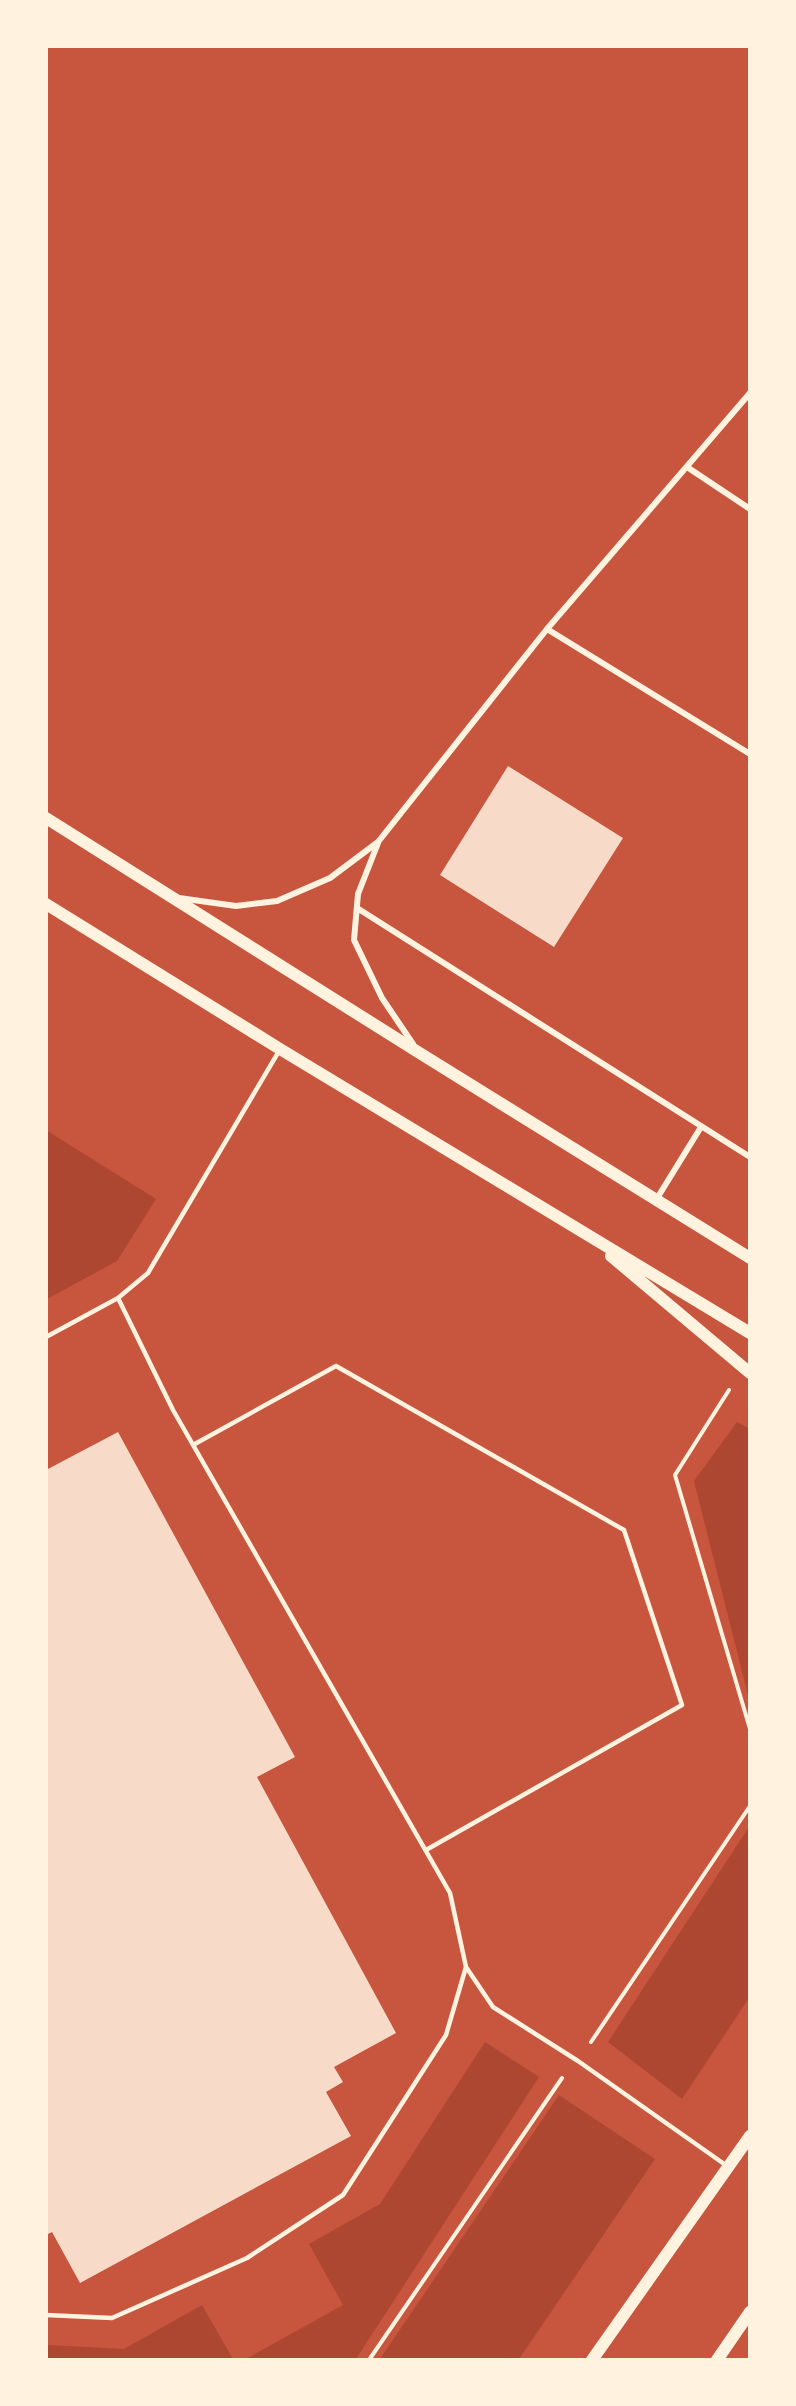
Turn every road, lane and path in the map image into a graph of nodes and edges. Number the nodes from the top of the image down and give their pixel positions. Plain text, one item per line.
1 (750, 393) edge
2 (687, 467) junction
3 (750, 509) edge
4 (547, 629) junction
5 (750, 754) edge
6 (46, 818) edge
7 (378, 842) junction
8 (172, 897) junction
9 (46, 904) edge
10 (357, 908) junction
11 (280, 1050) junction
12 (418, 1052) junction
13 (701, 1127) junction
14 (750, 1157) edge
15 (655, 1200) junction
16 (581, 1230) junction
17 (750, 1258) edge
18 (118, 1298) junction
19 (750, 1333) edge
20 (46, 1337) edge
21 (746, 1370) edge
22 (193, 1445) junction
23 (750, 1729) edge
24 (750, 1806) edge
25 (426, 1850) junction
26 (466, 1967) junction
27 (578, 2061) junction
28 (750, 2136) edge
29 (729, 2168) junction
30 (750, 2312) edge
31 (46, 2315) edge
32 (369, 2360) edge
33 (592, 2360) edge
34 (717, 2360) edge

1 - 2 street
2 - 3 street
2 - 4 street
4 - 5 street
4 - 7 street
6 - 8 main road
7 - 8 street
7 - 10 street
8 - 12 main road
9 - 11 main road
10 - 12 street
10 - 13 street
11 - 16 main road
11 - 18 lane
12 - 15 main road
13 - 14 street
13 - 15 street
15 - 17 main road
16 - 19 main road
16 - 21 main road
18 - 20 lane
18 - 22 lane
21 - 23 path
22 - 25 lane
22 - 25 lane
24 - 27 path
25 - 26 lane
26 - 27 lane
26 - 31 lane
27 - 29 lane
27 - 32 path
28 - 29 main road
29 - 33 main road
30 - 34 main road

